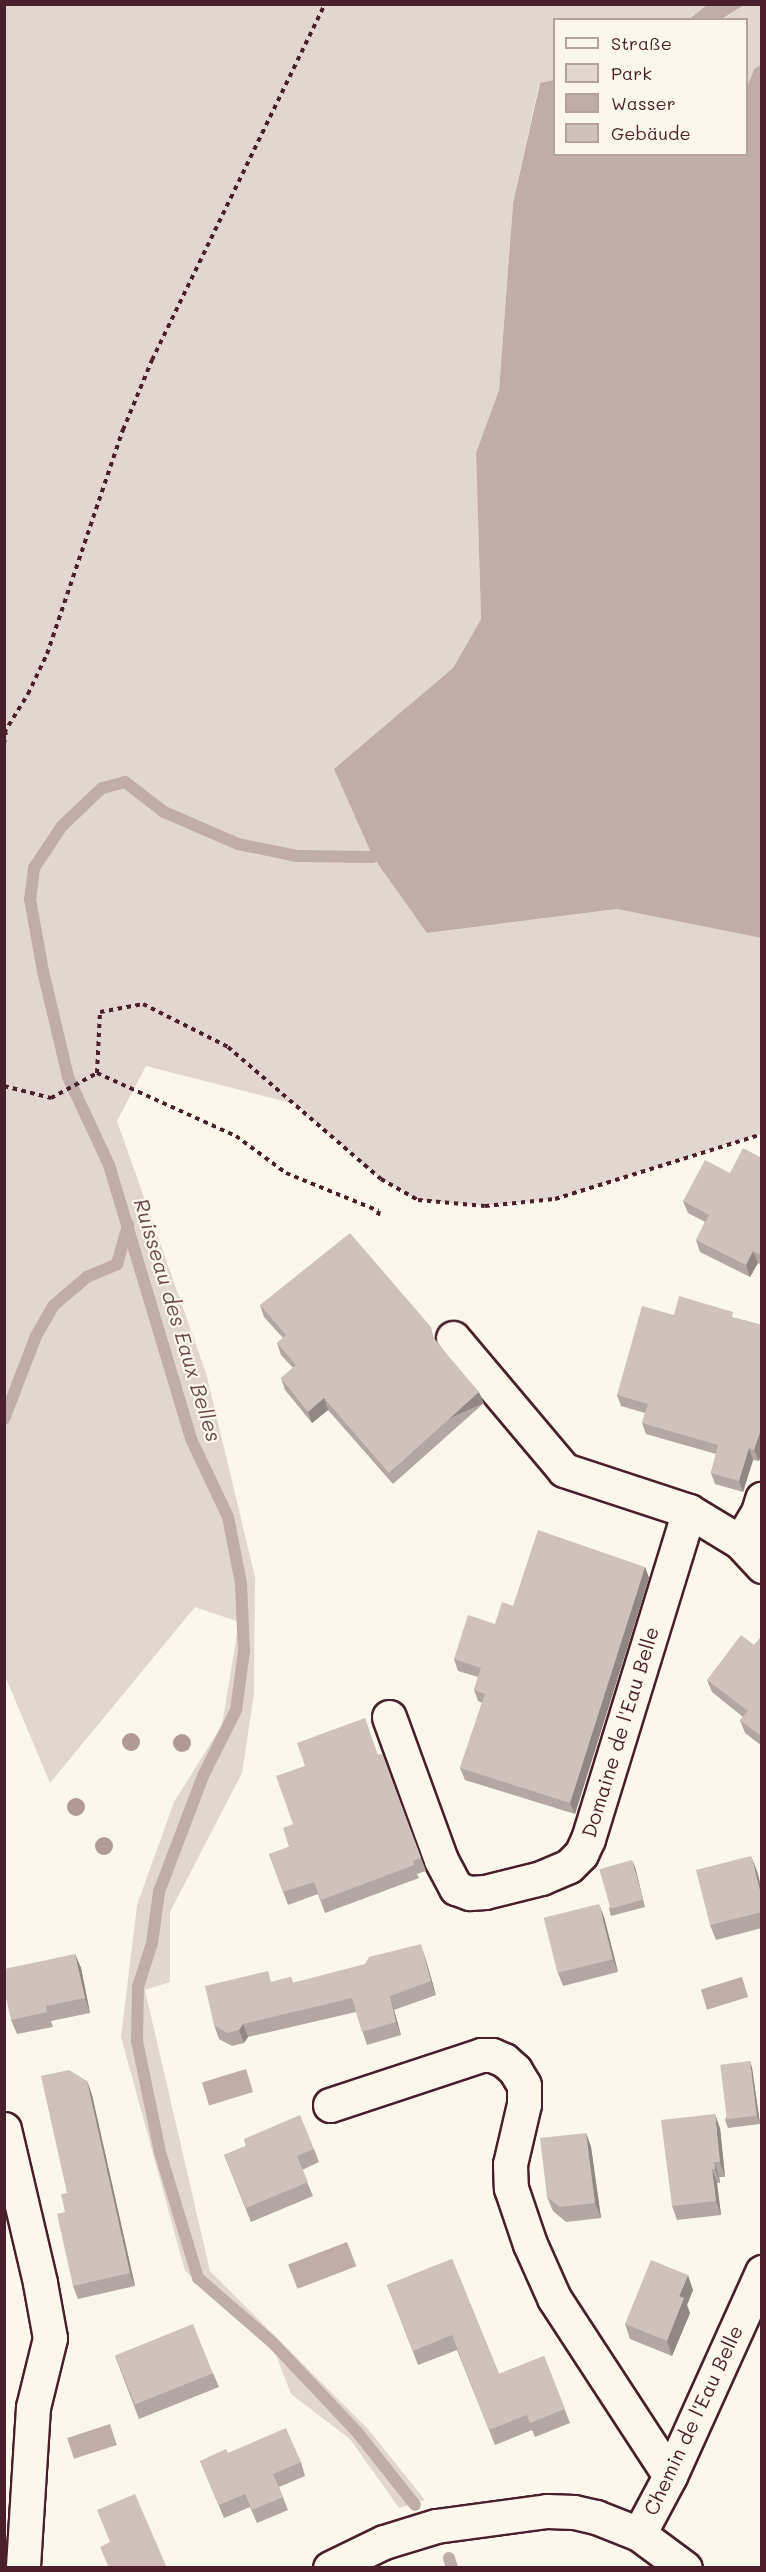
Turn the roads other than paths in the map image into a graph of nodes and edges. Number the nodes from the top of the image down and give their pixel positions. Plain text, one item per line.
1 (453, 1338) dead end
2 (762, 1499) edge
3 (689, 1511) junction
4 (740, 1542) junction
5 (762, 1566) edge
6 (389, 1717) dead end
7 (330, 2105) dead end
8 (4, 2129) edge
9 (762, 2272) edge
10 (670, 2476) junction
11 (639, 2534) junction
12 (23, 2568) edge
13 (330, 2568) edge
14 (685, 2568) edge

1 - 3 street
2 - 4 street
3 - 4 street
3 - 6 street, Domaine de l'Eau Belle
4 - 5 street
7 - 10 street
8 - 12 street
9 - 10 street, Chemin de l'Eau Belle
10 - 11 street, Chemin de l'Eau Belle
11 - 13 street
11 - 14 street

